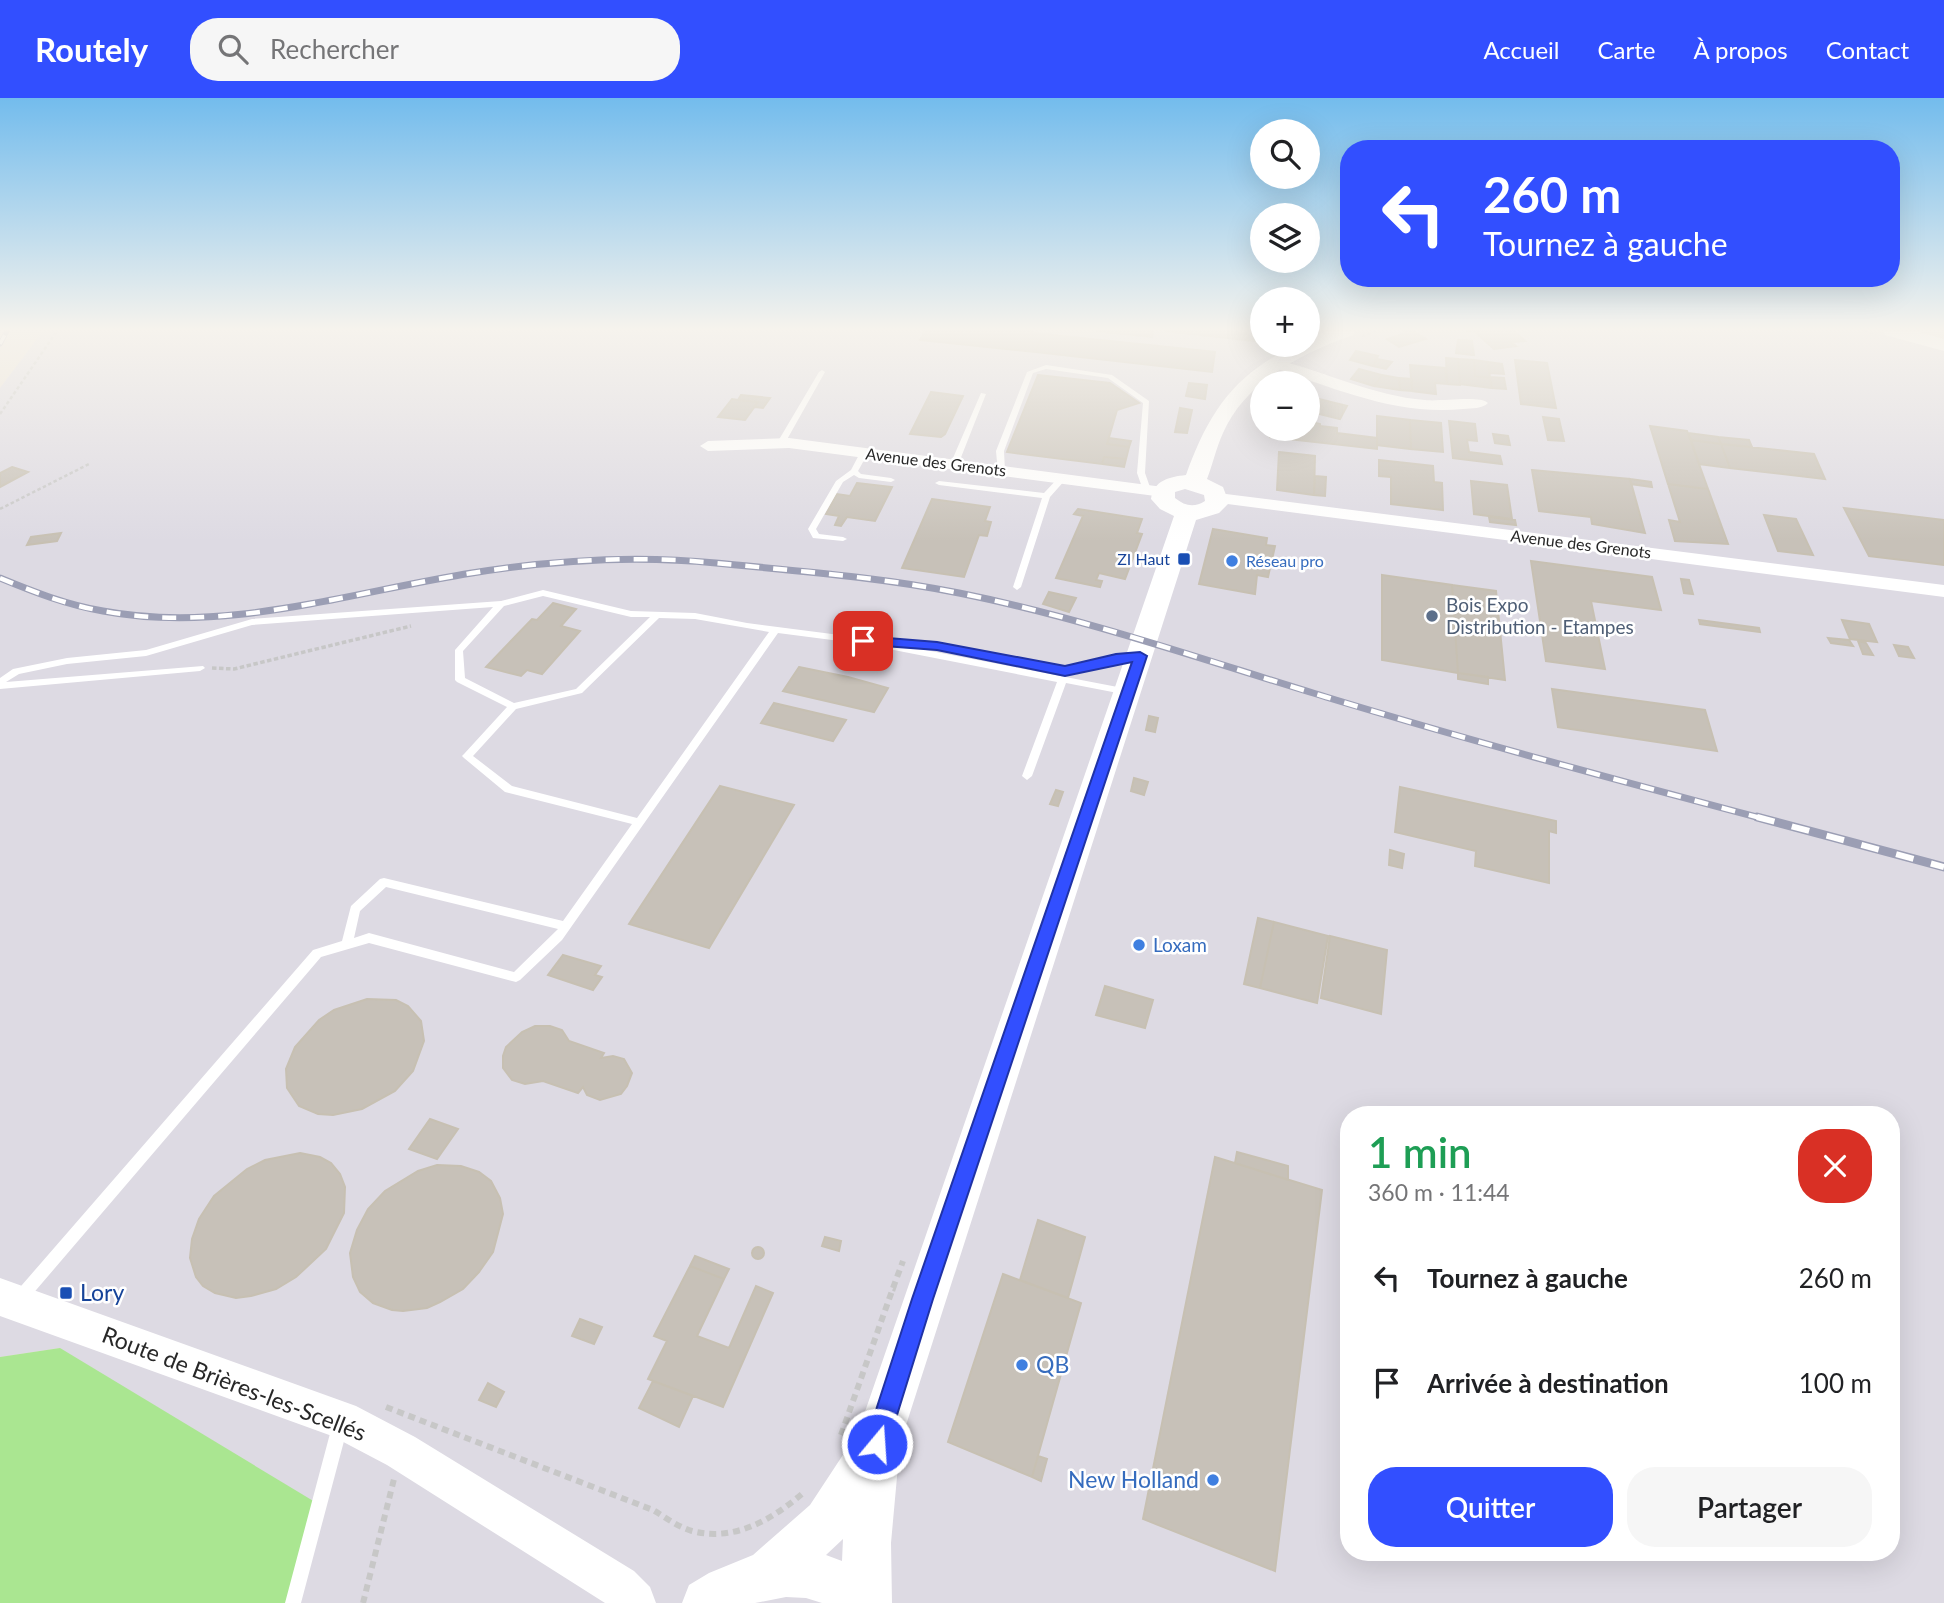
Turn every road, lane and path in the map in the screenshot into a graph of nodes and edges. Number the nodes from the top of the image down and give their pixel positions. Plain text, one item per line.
1 (805, 401) edge
2 (980, 401) edge
3 (1019, 401) edge
4 (1146, 401) edge
5 (1233, 401) edge
6 (1400, 401) edge
7 (1481, 402) dead end
8 (781, 443) junction
9 (708, 446) dead end
10 (864, 453) junction
11 (89, 464) dead end
12 (954, 465) junction
13 (854, 471) junction
14 (1001, 471) junction
15 (1062, 479) junction
16 (891, 480) dead end
17 (939, 483) dead end
18 (1173, 494) junction
19 (1046, 496) junction
20 (1217, 498) joint
21 (0, 509) edge
22 (843, 539) dead end
23 (1017, 587) dead end
24 (1944, 591) edge
25 (501, 604) junction
26 (657, 615) junction
27 (421, 624) dead end
28 (775, 629) junction
29 (863, 641) junction
30 (1140, 656) junction
31 (200, 668) joint
32 (1063, 679) junction
33 (0, 684) edge
34 (1128, 692) junction
35 (513, 706) junction
36 (1027, 776) dead end
37 (639, 822) junction
38 (566, 926) junction
39 (347, 944) junction
40 (923, 1299) junction
41 (8, 1300) edge
42 (342, 1420) junction
43 (857, 1446) junction
44 (401, 1451) junction
45 (809, 1487) dead end
46 (750, 1530) dead end
47 (769, 1573) junction
48 (293, 1603) edge
49 (363, 1603) edge
50 (634, 1603) edge
51 (707, 1603) edge
52 (866, 1603) edge

1 - 8 lane
2 - 12 lane
3 - 14 lane
4 - 18 lane
5 - 18 main road
6 - 7 street
8 - 9 street, Avenue des Grenots
8 - 10 street, Avenue des Grenots
10 - 12 street, Avenue des Grenots
10 - 13 lane
11 - 21 path
12 - 14 street, Avenue des Grenots
13 - 16 lane
13 - 22 lane
14 - 15 street, Avenue des Grenots
15 - 18 street, Avenue des Grenots
15 - 19 lane
17 - 19 lane
18 - 20 main road
18 - 30 main road
19 - 23 lane
20 - 24 street, Avenue des Grenots
25 - 26 lane
25 - 33 lane
25 - 35 lane
26 - 28 lane
26 - 35 lane
27 - 31 path
28 - 29 lane
28 - 37 lane
29 - 30 lane
29 - 32 lane
30 - 34 main road
31 - 33 lane
32 - 34 lane
32 - 36 lane
34 - 40 main road
35 - 37 lane
37 - 38 lane
38 - 39 lane
38 - 39 lane
39 - 41 lane
40 - 43 main road
40 - 43 path
41 - 42 street, Route de Brières-les-Scellés
42 - 44 street, Route de Brières-les-Scellés
42 - 48 lane
43 - 47 main road
43 - 52 main road
44 - 49 path
44 - 50 street, Route de Brières-les-Scellés
45 - 46 path
47 - 51 main road
47 - 52 main road

